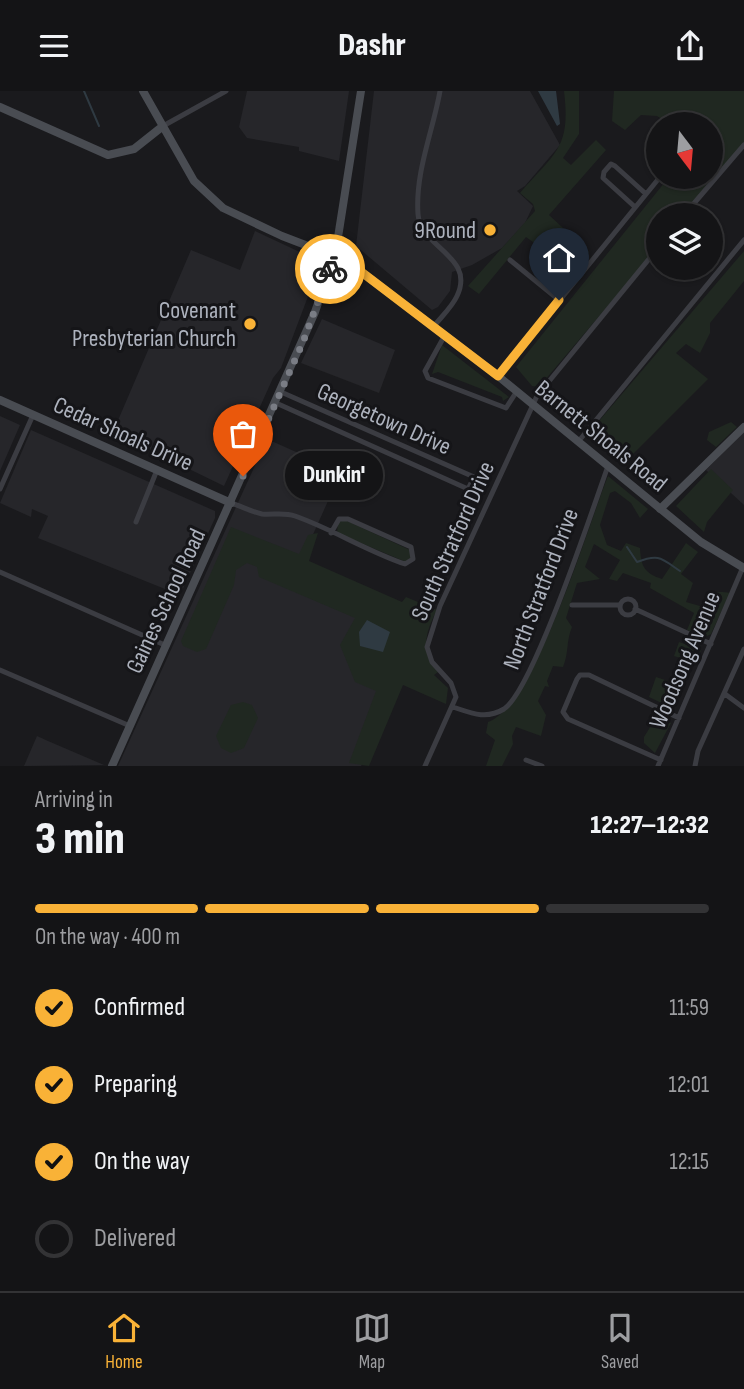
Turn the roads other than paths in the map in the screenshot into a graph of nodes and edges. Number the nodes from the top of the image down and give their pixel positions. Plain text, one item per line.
1 (144, 91) edge
2 (226, 91) edge
3 (360, 91) edge
4 (440, 91) edge
5 (0, 107) edge
6 (163, 126) junction
7 (744, 145) edge
8 (650, 189) edge
9 (646, 194) junction
10 (694, 203) edge
11 (635, 208) junction
12 (744, 240) edge
13 (334, 257) junction
14 (510, 260) dead end
15 (646, 263) edge
16 (538, 266) dead end
17 (568, 290) junction
18 (559, 300) junction
19 (434, 326) junction
20 (445, 335) junction
21 (498, 376) junction
22 (517, 391) junction
23 (281, 392) junction
24 (0, 400) edge
25 (276, 403) junction
26 (532, 404) junction
27 (33, 415) junction
28 (744, 426) edge
29 (578, 442) junction
30 (608, 466) junction
31 (157, 470) junction
32 (0, 489) edge
33 (231, 503) junction
34 (660, 509) junction
35 (136, 522) dead end
36 (331, 533) junction
37 (743, 567) edge
38 (0, 572) edge
39 (572, 605) dead end
40 (620, 605) junction
41 (635, 609) junction
42 (711, 644) junction
43 (167, 646) junction
44 (744, 649) edge
45 (0, 670) edge
46 (725, 694) junction
47 (453, 707) junction
48 (744, 708) edge
49 (679, 718) junction
50 (130, 726) junction
51 (526, 760) dead end
52 (659, 763) edge
53 (111, 766) edge
54 (425, 766) edge
55 (542, 766) edge
56 (695, 766) edge

1 - 6 main road, Barnett Shoals Road
2 - 6 street
3 - 13 main road
4 - 19 street
5 - 6 main road
6 - 13 main road, Barnett Shoals Road
7 - 10 street
8 - 9 street
9 - 11 street
9 - 11 street
11 - 17 street
12 - 29 street
13 - 19 main road, Barnett Shoals Road
13 - 23 main road, Gaines School Road
14 - 18 street
15 - 26 street, South Stratford Drive
16 - 17 street
17 - 18 street
18 - 21 street
19 - 20 main road, Barnett Shoals Road
20 - 21 main road, Barnett Shoals Road
20 - 22 street
21 - 22 main road, Barnett Shoals Road
22 - 26 main road, Barnett Shoals Road
23 - 25 main road, Gaines School Road
23 - 25 street, Georgetown Drive
24 - 27 main road, Cedar Shoals Drive
25 - 33 main road, Gaines School Road
26 - 29 main road, Barnett Shoals Road
26 - 47 street, South Stratford Drive
27 - 31 main road, Cedar Shoals Drive
27 - 32 street
28 - 34 main road
29 - 30 main road, Barnett Shoals Road
30 - 34 main road, Barnett Shoals Road
30 - 47 street, North Stratford Drive
31 - 33 main road, Cedar Shoals Drive
31 - 35 street
33 - 36 street
33 - 43 main road, Gaines School Road
34 - 37 main road, Barnett Shoals Road
36 - 36 street
37 - 42 street, Woodsong Avenue
38 - 43 street
39 - 40 street
40 - 41 street
40 - 41 street
41 - 42 street
42 - 49 street, Woodsong Avenue
43 - 50 main road, Gaines School Road
44 - 46 street
45 - 50 street
46 - 48 street
46 - 56 street
47 - 54 street
49 - 52 street, Woodsong Avenue
49 - 52 street
50 - 53 main road, Gaines School Road
51 - 55 street

